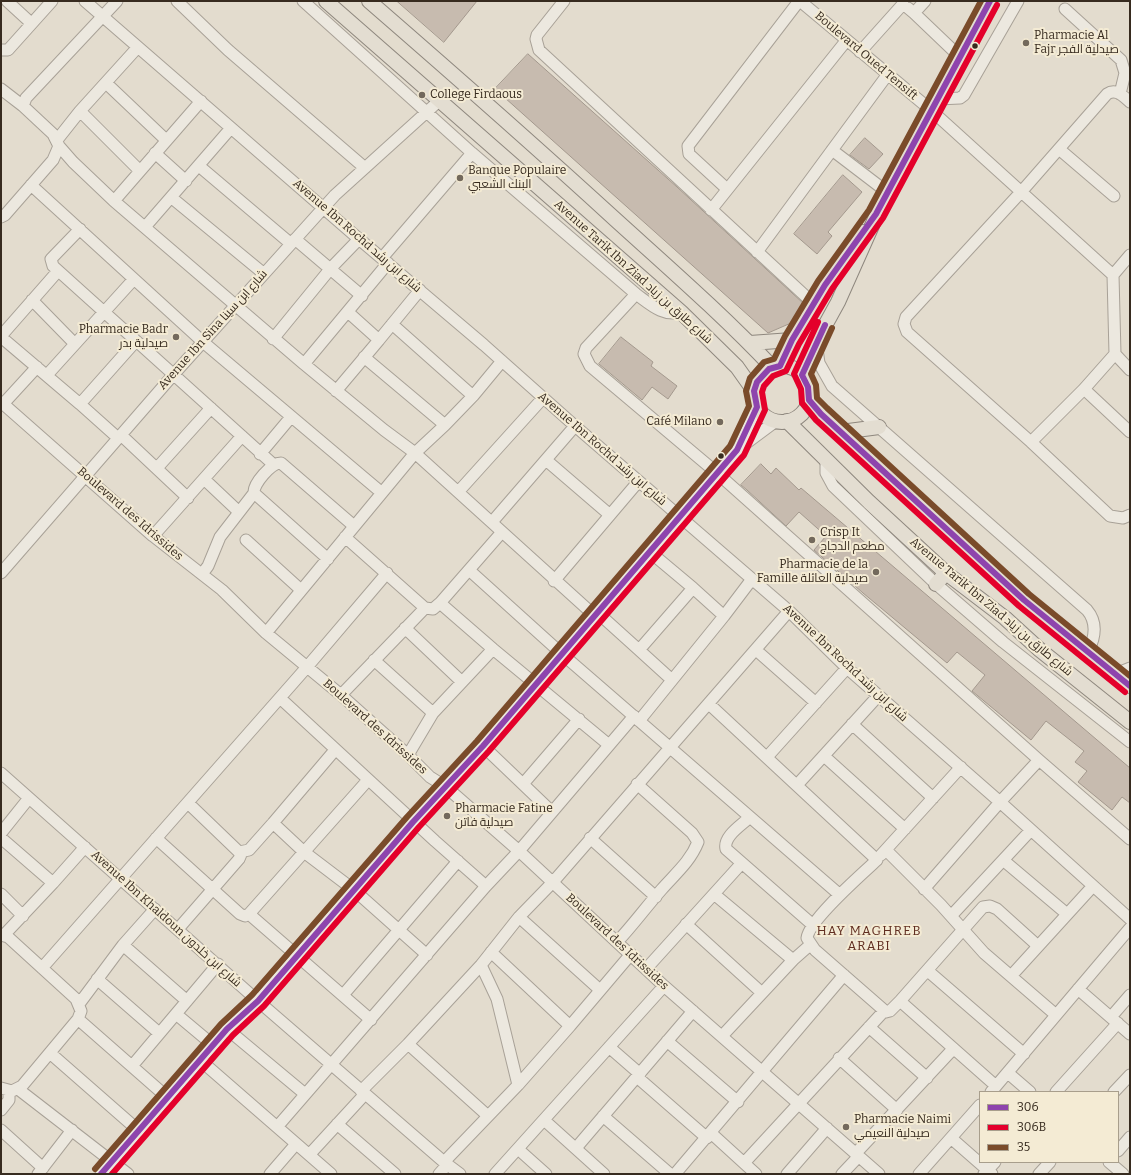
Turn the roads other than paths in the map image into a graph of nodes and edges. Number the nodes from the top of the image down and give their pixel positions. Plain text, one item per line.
1 (7, 1) edge
2 (52, 1) edge
3 (85, 1) edge
4 (117, 1) edge
5 (177, 1) edge
6 (303, 1) edge
7 (326, 1) edge
8 (369, 1) edge
9 (564, 1) edge
10 (800, 1) edge
11 (925, 1) edge
12 (990, 1) edge
13 (1018, 1) edge
14 (902, 2) edge
15 (1065, 9) dead end
16 (914, 13) junction
17 (102, 16) junction
18 (31, 23) junction
19 (846, 41) junction
20 (138, 47) junction
21 (1, 50) edge
22 (860, 52) junction
23 (959, 56) junction
24 (888, 74) junction
25 (106, 83) junction
26 (1, 89) edge
27 (1120, 94) junction
28 (440, 100) junction
29 (201, 101) junction
30 (1130, 102) edge
31 (935, 105) junction
32 (23, 106) junction
33 (80, 111) junction
34 (426, 112) junction
35 (231, 128) junction
36 (166, 140) junction
37 (58, 143) junction
38 (1059, 149) junction
39 (832, 150) junction
40 (155, 153) junction
41 (472, 153) junction
42 (199, 166) junction
43 (365, 168) junction
44 (140, 170) junction
45 (186, 181) junction
46 (31, 185) junction
47 (727, 190) junction
48 (1022, 191) junction
49 (887, 192) junction
50 (1114, 196) dead end
51 (172, 198) junction
52 (114, 201) junction
53 (323, 207) junction
54 (711, 210) junction
55 (876, 214) junction
56 (1, 217) edge
57 (145, 227) junction
58 (80, 230) junction
59 (359, 239) junction
60 (292, 241) junction
61 (757, 252) junction
62 (1130, 255) edge
63 (385, 261) junction
64 (331, 268) junction
65 (58, 271) junction
66 (263, 273) junction
67 (1113, 275) junction
68 (134, 279) junction
69 (420, 290) junction
70 (636, 294) junction
71 (362, 296) junction
72 (32, 300) junction
73 (814, 304) junction
74 (235, 305) junction
75 (103, 312) junction
76 (681, 312) junction
77 (349, 313) junction
78 (392, 324) junction
79 (1, 336) edge
80 (273, 339) junction
81 (379, 340) junction
82 (792, 340) junction
83 (136, 341) junction
84 (203, 342) junction
85 (816, 342) junction
86 (750, 343) junction
87 (75, 344) junction
88 (1114, 354) junction
89 (364, 357) junction
90 (502, 361) junction
91 (304, 364) junction
92 (37, 367) junction
93 (737, 367) junction
94 (776, 367) junction
95 (1130, 370) edge
96 (174, 374) junction
97 (46, 375) junction
98 (802, 375) junction
99 (1084, 388) junction
100 (336, 391) junction
101 (754, 391) junction
102 (473, 396) junction
103 (543, 398) junction
104 (809, 400) junction
105 (2, 403) edge
106 (80, 404) junction
107 (211, 408) junction
108 (755, 411) junction
109 (291, 417) junction
110 (782, 421) junction
111 (445, 425) junction
112 (575, 426) junction
113 (879, 427) junction
114 (841, 432) junction
115 (1130, 432) edge
116 (119, 436) junction
117 (242, 436) junction
118 (1031, 442) junction
119 (738, 450) junction
120 (415, 452) junction
121 (260, 454) junction
122 (546, 460) junction
123 (826, 460) junction
124 (274, 465) junction
125 (157, 468) junction
126 (717, 473) junction
127 (86, 476) junction
128 (204, 479) junction
129 (638, 482) junction
130 (459, 491) junction
131 (254, 493) junction
132 (382, 493) junction
133 (188, 498) junction
134 (239, 512) junction
135 (610, 514) junction
136 (1130, 515) edge
137 (679, 516) junction
138 (492, 522) junction
139 (354, 526) junction
140 (502, 532) junction
141 (153, 536) junction
142 (345, 537) junction
143 (246, 540) dead end
144 (650, 552) junction
145 (328, 559) junction
146 (469, 570) junction
147 (1, 573) edge
148 (387, 573) junction
149 (946, 573) junction
150 (202, 574) junction
151 (752, 579) junction
152 (554, 581) junction
153 (936, 584) junction
154 (693, 588) junction
155 (301, 590) junction
156 (440, 604) junction
157 (425, 608) junction
158 (789, 611) junction
159 (596, 614) junction
160 (724, 616) junction
161 (405, 628) junction
162 (266, 633) junction
163 (493, 650) junction
164 (639, 650) junction
165 (756, 650) junction
166 (1088, 652) junction
167 (562, 654) junction
168 (374, 660) junction
169 (306, 667) junction
170 (847, 668) junction
171 (1130, 668) edge
172 (1115, 674) junction
173 (672, 680) junction
174 (462, 682) junction
175 (535, 684) junction
176 (1130, 686) edge
177 (341, 695) junction
178 (878, 696) junction
179 (280, 698) junction
180 (816, 703) junction
181 (709, 704) junction
182 (433, 713) junction
183 (636, 718) junction
184 (579, 719) junction
185 (1130, 722) edge
186 (852, 724) junction
187 (1130, 742) edge
188 (609, 745) junction
189 (483, 746) junction
190 (670, 747) junction
191 (336, 750) junction
192 (408, 755) junction
193 (824, 756) junction
194 (767, 757) junction
195 (1039, 760) junction
196 (961, 767) junction
197 (1, 773) edge
198 (368, 780) junction
199 (523, 784) junction
200 (637, 784) junction
201 (797, 786) junction
202 (446, 787) junction
203 (29, 798) junction
204 (933, 798) junction
205 (1000, 802) junction
206 (188, 803) junction
207 (552, 812) junction
208 (750, 817) junction
209 (414, 822) junction
210 (273, 823) junction
211 (905, 829) junction
212 (1031, 830) junction
213 (1, 833) edge
214 (1, 838) edge
215 (156, 838) junction
216 (590, 838) junction
217 (1130, 839) edge
218 (85, 847) junction
219 (886, 850) junction
220 (519, 851) junction
221 (242, 852) junction
222 (304, 852) junction
223 (877, 860) junction
224 (1003, 860) junction
225 (458, 861) junction
226 (741, 864) junction
227 (121, 879) junction
228 (552, 882) junction
229 (54, 883) junction
230 (486, 886) junction
231 (1093, 886) junction
232 (212, 888) junction
233 (924, 889) junction
234 (354, 890) junction
235 (1, 894) edge
236 (714, 894) junction
237 (840, 895) junction
238 (656, 897) junction
239 (155, 909) junction
240 (249, 914) junction
241 (1067, 914) junction
242 (23, 916) junction
243 (951, 916) junction
244 (519, 917) junction
245 (1130, 919) edge
246 (686, 924) junction
247 (814, 926) junction
248 (1130, 928) edge
249 (178, 929) junction
250 (398, 930) junction
251 (963, 930) junction
252 (2, 935) edge
253 (618, 942) junction
254 (123, 945) junction
255 (810, 945) junction
256 (1038, 946) junction
257 (491, 952) junction
258 (630, 954) junction
259 (427, 955) junction
260 (297, 956) junction
261 (793, 960) junction
262 (218, 964) junction
263 (481, 965) junction
264 (42, 968) junction
265 (646, 969) junction
266 (928, 971) junction
267 (844, 975) junction
268 (1011, 976) junction
269 (97, 979) junction
270 (664, 986) junction
271 (1078, 989) junction
272 (600, 990) junction
273 (762, 992) junction
274 (343, 995) junction
275 (1130, 995) edge
276 (187, 1001) junction
277 (258, 1001) junction
278 (900, 1001) junction
279 (79, 1004) junction
280 (692, 1011) junction
281 (884, 1011) junction
282 (176, 1014) junction
283 (1056, 1015) junction
284 (78, 1019) junction
285 (371, 1020) junction
286 (1115, 1020) junction
287 (570, 1026) junction
288 (869, 1026) junction
289 (227, 1029) junction
290 (159, 1033) junction
291 (1130, 1034) edge
292 (722, 1036) junction
293 (667, 1041) junction
294 (408, 1044) junction
295 (213, 1046) junction
296 (609, 1047) junction
297 (953, 1048) junction
298 (50, 1053) junction
299 (1024, 1054) junction
300 (839, 1058) junction
301 (200, 1060) junction
302 (331, 1064) junction
303 (132, 1066) junction
304 (762, 1072) junction
305 (1008, 1073) junction
306 (639, 1075) junction
307 (1130, 1075) edge
308 (927, 1078) junction
309 (518, 1085) junction
310 (9, 1089) edge
311 (994, 1089) edge
312 (1029, 1091) edge
313 (1057, 1091) edge
314 (1115, 1091) edge
315 (363, 1092) junction
316 (305, 1094) junction
317 (168, 1098) junction
318 (738, 1102) junction
319 (798, 1103) junction
320 (979, 1106) edge
321 (1, 1110) edge
322 (897, 1110) junction
323 (488, 1116) junction
324 (603, 1116) junction
325 (544, 1120) junction
326 (337, 1124) junction
327 (277, 1127) junction
328 (827, 1128) junction
329 (1, 1130) edge
330 (72, 1130) junction
331 (139, 1131) junction
332 (709, 1136) junction
333 (1130, 1137) edge
334 (951, 1138) junction
335 (296, 1144) junction
336 (576, 1148) junction
337 (518, 1149) junction
338 (1119, 1150) edge
339 (309, 1155) junction
340 (857, 1155) junction
341 (112, 1160) junction
342 (979, 1162) edge
343 (744, 1163) junction
344 (981, 1163) edge
345 (1049, 1163) edge
346 (1111, 1163) edge
347 (445, 1164) junction
348 (989, 1170) edge
349 (40, 1171) edge
350 (328, 1173) edge
351 (676, 1173) edge
352 (101, 1174) edge
353 (128, 1174) edge
354 (270, 1174) edge
355 (395, 1174) edge
356 (438, 1174) edge
357 (460, 1174) edge
358 (495, 1174) edge
359 (546, 1174) edge
360 (604, 1174) edge
361 (756, 1174) edge
362 (787, 1174) edge
363 (842, 1174) edge
364 (879, 1174) edge
365 (919, 1174) edge
366 (1039, 1174) edge
367 (1123, 1174) edge

1 - 18 street
2 - 18 street
3 - 17 street, Avenue Ibn Rochd شارع ابن رشد
4 - 17 street
5 - 43 street
6 - 34 street
7 - 28 main road, Avenue Tarik Ibn Ziad شارع طارق بن زياد
8 - 86 main road
9 - 54 street
10 - 19 street, Boulevard Oued Tensift
10 - 47 street
11 - 16 street
12 - 23 main road
13 - 31 street
14 - 16 street
14 - 22 street
15 - 27 street
16 - 23 street
17 - 20 street, Avenue Ibn Rochd شارع ابن رشد
17 - 32 street
18 - 21 street
19 - 22 street, Boulevard Oued Tensift
19 - 47 street
20 - 25 street
20 - 29 street, Avenue Ibn Rochd شارع ابن رشد
22 - 24 street, Boulevard Oued Tensift
23 - 31 main road
24 - 31 street, Boulevard Oued Tensift
24 - 39 street
25 - 33 street
25 - 36 street
26 - 32 street
27 - 30 street
27 - 38 street
28 - 34 street, Avenue Ibn Sina شارع ابن سينا
28 - 76 main road, Avenue Tarik Ibn Ziad شارع طارق بن زياد
29 - 35 street, Avenue Ibn Rochd شارع ابن رشد
29 - 36 street
31 - 48 street, Boulevard Oued Tensift
31 - 49 main road
32 - 37 street
33 - 37 street
33 - 44 street
34 - 41 street
34 - 43 street, Avenue Ibn Sina شارع ابن سينا
35 - 42 street
35 - 53 street, Avenue Ibn Rochd شارع ابن رشد
36 - 40 street
37 - 46 street
37 - 52 street
38 - 48 street
38 - 50 street
39 - 49 street
39 - 61 street
40 - 44 street
40 - 45 street
41 - 63 street
41 - 70 street
42 - 45 street
42 - 60 street
43 - 53 street, Avenue Ibn Sina شارع ابن سينا
44 - 52 street
45 - 51 street
46 - 56 street
46 - 58 street
47 - 54 street
48 - 67 street, Boulevard Oued Tensift
48 - 118 street
49 - 55 main road
51 - 57 street
51 - 66 street
52 - 57 street
53 - 59 street, Avenue Ibn Rochd شارع ابن رشد
53 - 60 street, Avenue Ibn Sina شارع ابن سينا
54 - 61 street
55 - 73 main road
55 - 85 main road
57 - 74 street
58 - 65 street
58 - 68 street
59 - 63 street, Avenue Ibn Rochd شارع ابن رشد
59 - 64 street
60 - 64 street
60 - 66 street, Avenue Ibn Sina شارع ابن سينا
61 - 73 street
62 - 67 street
63 - 69 street, Avenue Ibn Rochd شارع ابن رشد
63 - 71 street
64 - 71 street
64 - 80 street
65 - 72 street
65 - 75 street
66 - 74 street, Avenue Ibn Sina شارع ابن سينا
67 - 88 street
68 - 75 street
68 - 84 street
69 - 78 street
69 - 90 street, Avenue Ibn Rochd شارع ابن رشد
70 - 76 street
70 - 126 street
71 - 77 street
72 - 79 street
72 - 87 street
73 - 82 main road
74 - 80 street
74 - 84 street, Avenue Ibn Sina شارع ابن سينا
75 - 83 street
75 - 87 street
76 - 93 main road, Avenue Tarik Ibn Ziad شارع طارق بن زياد
77 - 81 street
77 - 91 street
78 - 81 street
78 - 102 street
79 - 92 street
80 - 91 street
81 - 89 street
82 - 86 main road
82 - 94 main road
83 - 96 street
83 - 106 street
84 - 96 street, Avenue Ibn Sina شارع ابن سينا
84 - 109 street
85 - 98 main road
85 - 113 street
86 - 94 main road
87 - 97 street
88 - 95 street
88 - 99 street
89 - 100 street
89 - 111 street
90 - 102 street
90 - 103 street, Avenue Ibn Rochd شارع ابن رشد
91 - 100 street
92 - 97 street
92 - 105 street
93 - 101 main road, Avenue Tarik Ibn Ziad شارع طارق بن زياد
93 - 108 main road
94 - 98 main road
94 - 101 main road
96 - 107 street
96 - 116 street, Avenue Ibn Sina شارع ابن سينا
97 - 106 street
98 - 104 main road
99 - 115 street
99 - 118 street
100 - 120 street
101 - 108 main road, Avenue Tarik Ibn Ziad شارع طارق بن زياد
102 - 111 street
103 - 112 street, Avenue Ibn Rochd شارع ابن رشد
103 - 130 street
104 - 110 main road
104 - 114 main road
105 - 127 street, Boulevard des Idrissides
106 - 116 street
107 - 117 street
107 - 125 street
108 - 110 main road, Avenue Tarik Ibn Ziad شارع طارق بن زياد
108 - 119 street
109 - 121 street
109 - 132 street
110 - 119 street
110 - 123 main road, Avenue Tarik Ibn Ziad شارع طارق بن زياد
111 - 120 street
112 - 122 street
112 - 129 street, Avenue Ibn Rochd شارع ابن رشد
113 - 114 main road
113 - 166 street
114 - 166 main road
116 - 125 street
116 - 127 street, Avenue Ibn Sina شارع ابن سينا
117 - 121 street
117 - 128 street
118 - 136 street
119 - 126 street
120 - 130 street
120 - 132 street
121 - 124 street
122 - 135 street
122 - 138 street
123 - 149 main road, Avenue Tarik Ibn Ziad شارع طارق بن زياد
123 - 153 street
124 - 131 street
124 - 139 street
125 - 133 street
126 - 137 street
126 - 195 street
127 - 141 street, Boulevard des Idrissides
127 - 147 street, Avenue Ibn Sina شارع ابن سينا
128 - 133 street
128 - 134 street
129 - 135 street
129 - 137 street, Avenue Ibn Rochd شارع ابن رشد
130 - 138 street
131 - 134 street
131 - 145 street
132 - 139 street
133 - 141 street
134 - 150 street
135 - 152 street
137 - 144 street
137 - 151 street, Avenue Ibn Rochd شارع ابن رشد
138 - 140 street
139 - 142 street
140 - 146 street
140 - 152 street
141 - 150 street, Boulevard des Idrissides
142 - 145 street
142 - 148 street
143 - 155 street
144 - 154 street
144 - 159 street
145 - 155 street
146 - 156 street
146 - 167 street
148 - 157 street
148 - 169 street
149 - 153 main road
149 - 185 main road, Avenue Tarik Ibn Ziad شارع طارق بن زياد
150 - 162 street, Boulevard des Idrissides
151 - 158 street, Avenue Ibn Rochd شارع ابن رشد
151 - 160 street
152 - 159 street
153 - 187 street
154 - 160 street
154 - 164 street
155 - 162 street
156 - 157 street
156 - 163 street
157 - 161 street
158 - 165 street
158 - 170 street, Avenue Ibn Rochd شارع ابن رشد
159 - 164 street
159 - 167 street
160 - 173 street
161 - 168 street
161 - 174 street
162 - 169 street, Boulevard des Idrissides
163 - 174 street
163 - 175 street
164 - 173 street
165 - 180 street
165 - 181 street
166 - 172 main road
167 - 175 street
167 - 183 street
168 - 177 street
168 - 182 street
169 - 177 street, Boulevard des Idrissides
169 - 179 street
170 - 178 street, Avenue Ibn Rochd شارع ابن رشد
170 - 180 street
171 - 172 street
172 - 176 main road
173 - 183 street
174 - 182 street
175 - 184 street
175 - 189 street
177 - 192 street, Boulevard des Idrissides
178 - 186 street
178 - 196 street, Avenue Ibn Rochd شارع ابن رشد
179 - 191 street
179 - 206 street
180 - 194 street
181 - 190 street
181 - 194 street
182 - 192 street
183 - 188 street
183 - 190 street
184 - 188 street
184 - 199 street
186 - 193 street
186 - 204 street
188 - 207 street
189 - 199 street
189 - 202 street
190 - 200 street
190 - 208 street
191 - 198 street
191 - 210 street
192 - 202 street, Boulevard des Idrissides
193 - 201 street
193 - 211 street
194 - 201 street
195 - 205 street
195 - 217 street
196 - 204 street
196 - 205 street, Avenue Ibn Rochd شارع ابن رشد
197 - 203 street, Avenue Ibn Khaldoun شارع ابن خلدون
198 - 209 street
198 - 222 street
199 - 207 street
200 - 216 street
200 - 238 street
201 - 223 street
202 - 209 street
202 - 220 street, Boulevard des Idrissides
203 - 213 street
203 - 218 street, Avenue Ibn Khaldoun شارع ابن خلدون
204 - 211 street
205 - 212 street, Avenue Ibn Rochd شارع ابن رشد
205 - 233 street
206 - 215 street
206 - 221 street
207 - 220 street
208 - 226 street
208 - 237 street
209 - 225 street
209 - 234 street
210 - 221 street
210 - 222 street
211 - 219 street
212 - 224 street
212 - 231 street, Avenue Ibn Rochd شارع ابن رشد
214 - 229 street
215 - 227 street
215 - 232 street
216 - 228 street
216 - 238 street
218 - 227 street, Avenue Ibn Khaldoun شارع ابن خلدون
218 - 229 street
219 - 223 street
219 - 233 street
220 - 228 street, Boulevard des Idrissides
220 - 230 street
221 - 232 street
222 - 234 street
222 - 240 street
223 - 237 street
224 - 241 street
224 - 243 street
225 - 230 street
225 - 250 street
226 - 236 street
226 - 247 street
227 - 239 street, Avenue Ibn Khaldoun شارع ابن خلدون
227 - 264 street
228 - 244 street
228 - 253 street, Boulevard des Idrissides
229 - 242 street
230 - 259 street
231 - 241 street
231 - 245 street, Avenue Ibn Rochd شارع ابن رشد
232 - 240 street
232 - 249 street
233 - 243 street
234 - 250 street
234 - 260 street
235 - 242 street
236 - 246 street
236 - 261 street
237 - 247 street
238 - 253 street
239 - 249 street, Avenue Ibn Khaldoun شارع ابن خلدون
239 - 254 street
240 - 260 street
241 - 256 street
242 - 252 street
243 - 251 street
244 - 257 street
244 - 272 street
246 - 265 street
246 - 273 street
247 - 255 street
248 - 271 street
249 - 262 street, Avenue Ibn Khaldoun شارع ابن خلدون
250 - 259 street
250 - 274 street
251 - 256 street
251 - 266 street
251 - 268 street
252 - 264 street
253 - 258 street, Boulevard des Idrissides
254 - 269 street
254 - 276 street
255 - 261 street
255 - 267 street
256 - 268 street
257 - 263 street
257 - 287 street
258 - 265 street, Boulevard des Idrissides
258 - 272 street
259 - 285 street
260 - 274 street
260 - 277 street
261 - 273 street
262 - 276 street
262 - 277 street, Avenue Ibn Khaldoun شارع ابن خلدون
263 - 294 street
263 - 309 street
264 - 279 street
265 - 270 street, Boulevard des Idrissides
266 - 278 street
266 - 299 street
267 - 281 street
267 - 304 street
268 - 283 street
269 - 279 street
269 - 290 street
270 - 280 street, Boulevard des Idrissides
270 - 296 street
271 - 283 street
271 - 286 street
272 - 287 street
273 - 292 street
274 - 285 street
275 - 286 street
276 - 282 street
277 - 289 street
277 - 302 street, Avenue Ibn Khaldoun شارع ابن خلدون
278 - 281 street
278 - 297 street
279 - 284 street
280 - 292 street, Boulevard des Idrissides
280 - 293 street
281 - 288 street
282 - 290 street
282 - 295 street
283 - 299 street
284 - 298 street
284 - 303 street
285 - 302 street
286 - 291 street
286 - 313 street
287 - 309 street
288 - 300 street
288 - 308 street
289 - 295 street
289 - 316 street
290 - 303 street
292 - 304 street, Boulevard des Idrissides
293 - 306 street
293 - 318 street
294 - 315 street
294 - 323 street
295 - 301 street
296 - 306 street
296 - 325 street
297 - 308 street
297 - 311 street
298 - 310 street
298 - 331 street
299 - 305 street
300 - 319 street
300 - 322 street
301 - 317 street
301 - 327 street
302 - 315 street, Avenue Ibn Khaldoun شارع ابن خلدون
302 - 316 street
303 - 317 street
304 - 318 street
304 - 319 street, Boulevard des Idrissides
305 - 311 street
305 - 312 street
306 - 324 street
306 - 332 street
307 - 314 street
308 - 322 street
309 - 323 street
310 - 321 street
310 - 330 street
315 - 326 street
315 - 347 street, Avenue Ibn Khaldoun شارع ابن خلدون
316 - 327 street
317 - 331 street
318 - 332 street
319 - 328 street, Boulevard des Idrissides
319 - 343 street
320 - 334 street
322 - 340 street
323 - 347 street
324 - 336 street
324 - 351 street
325 - 336 street
325 - 337 street
326 - 339 street
326 - 355 street
327 - 335 street
328 - 340 street, Boulevard des Idrissides
328 - 362 street
329 - 349 street
330 - 341 street
330 - 349 street
331 - 341 street
332 - 343 street
332 - 351 street
333 - 338 street
334 - 342 street
334 - 365 street
335 - 339 street
335 - 354 street
336 - 360 street
337 - 358 street
337 - 359 street
339 - 350 street
340 - 363 street
340 - 364 street, Boulevard des Idrissides
341 - 352 street
341 - 353 street
343 - 361 street
344 - 348 street
345 - 366 street
346 - 367 street
347 - 356 street
347 - 357 street, Avenue Ibn Khaldoun شارع ابن خلدون

